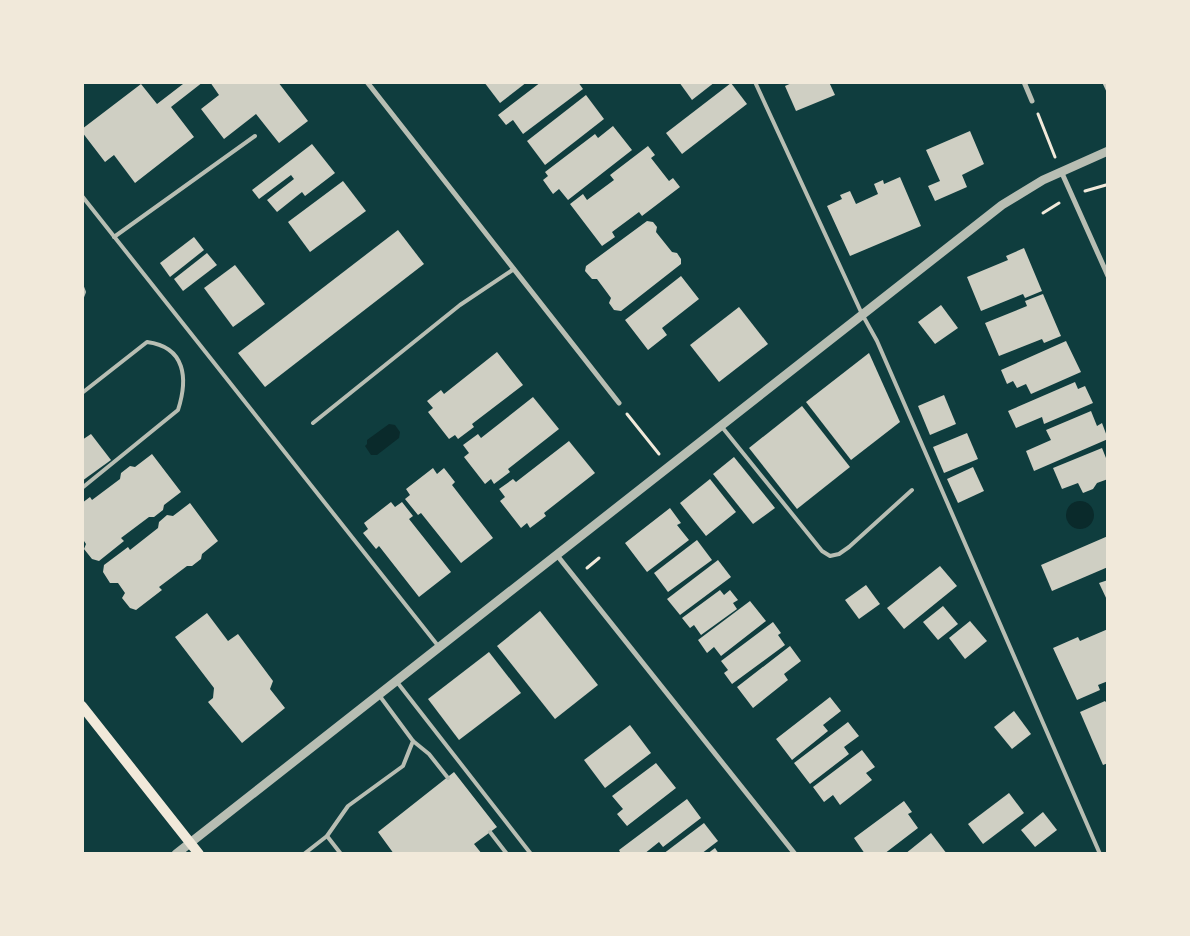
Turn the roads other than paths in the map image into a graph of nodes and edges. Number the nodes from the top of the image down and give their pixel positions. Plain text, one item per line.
1 (367, 82) edge
2 (755, 82) edge
3 (1024, 82) edge
4 (1032, 101) road end
5 (255, 136) dead end
6 (1108, 151) edge
7 (1061, 171) junction
8 (82, 196) edge
9 (114, 236) junction
10 (514, 269) junction
11 (1108, 276) edge
12 (82, 286) edge
13 (82, 296) edge
14 (862, 314) junction
15 (82, 393) edge
16 (619, 403) road end
17 (313, 424) dead end
18 (721, 425) junction
19 (82, 488) edge
20 (912, 490) dead end
21 (556, 554) junction
22 (439, 647) junction
23 (397, 681) junction
24 (379, 694) junction
25 (82, 706) edge
26 (413, 741) junction
27 (448, 778) dead end
28 (490, 832) dead end
29 (327, 836) junction
30 (191, 842) junction
31 (176, 854) edge
32 (199, 854) edge
33 (304, 854) edge
34 (341, 854) edge
35 (507, 854) edge
36 (531, 854) edge
37 (795, 854) edge
38 (1100, 854) edge

1 - 10 street
2 - 14 lane
3 - 4 street
5 - 9 lane
6 - 7 street
7 - 11 street
7 - 14 street
8 - 9 lane
9 - 22 lane
10 - 16 street
10 - 17 lane
12 - 13 lane
14 - 18 street
14 - 38 lane
15 - 19 lane
18 - 20 lane
18 - 21 street
21 - 22 street
21 - 37 street
22 - 23 street
23 - 24 street
23 - 36 lane
24 - 26 lane
24 - 30 street
25 - 30 main road
26 - 27 lane
26 - 29 lane
28 - 35 lane
29 - 33 lane
29 - 34 lane
30 - 31 street
30 - 32 main road

